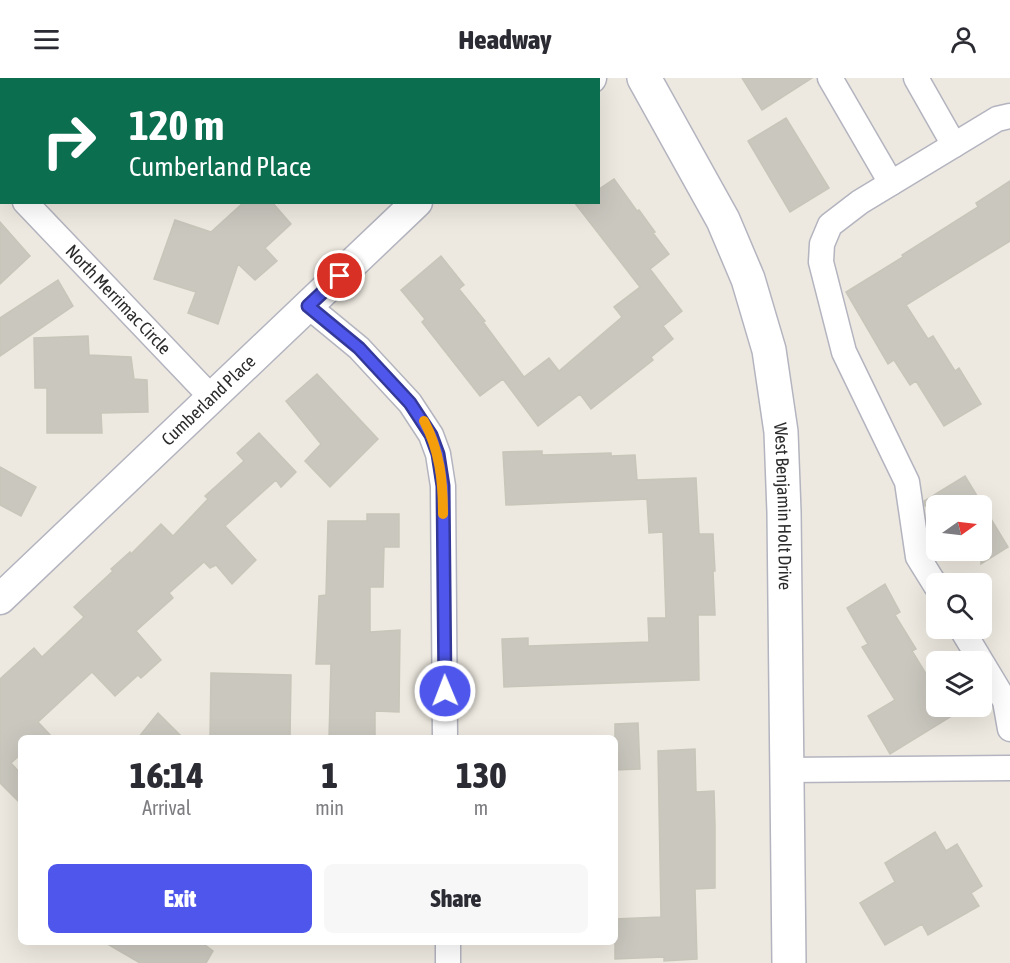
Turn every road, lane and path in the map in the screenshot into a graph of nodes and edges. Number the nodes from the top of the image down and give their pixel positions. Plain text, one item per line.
1 (644, 78) edge
2 (830, 78) edge
3 (916, 78) edge
4 (1010, 116) edge
5 (954, 145) junction
6 (891, 183) junction
7 (27, 204) edge
8 (415, 204) edge
9 (308, 306) junction
10 (212, 398) junction
11 (928, 573) edge
12 (0, 599) edge
13 (968, 639) edge
14 (1010, 729) edge
15 (445, 735) edge
16 (1010, 768) edge
17 (786, 770) junction
18 (448, 945) edge
19 (448, 963) edge
20 (789, 963) edge

1 - 17 main road, West Benjamin Holt Drive
2 - 6 street
3 - 5 street
4 - 5 street
5 - 6 street
6 - 11 street
7 - 10 street, North Merrimac Circle
8 - 9 street, Cumberland Place
9 - 10 street, Cumberland Place
9 - 15 street
10 - 12 street, Cumberland Place
13 - 14 street
16 - 17 street
17 - 20 main road, West Benjamin Holt Drive
18 - 19 street

